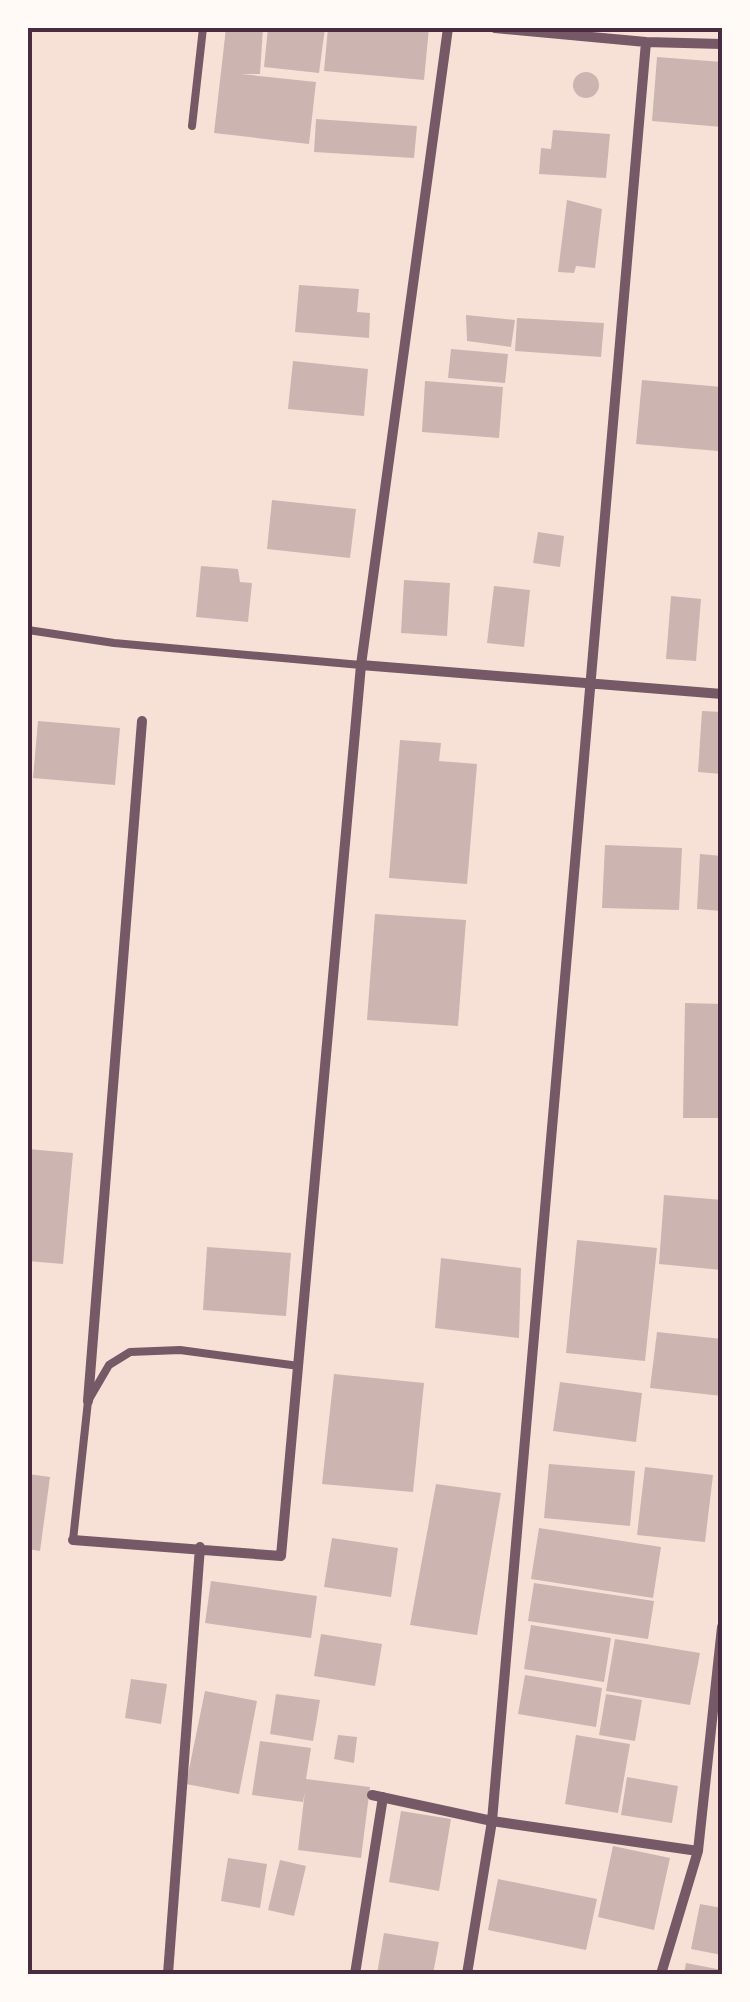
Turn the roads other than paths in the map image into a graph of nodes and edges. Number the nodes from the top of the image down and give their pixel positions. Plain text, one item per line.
1 (203, 28) edge
2 (448, 28) edge
3 (495, 28) edge
4 (646, 42) junction
5 (722, 44) edge
6 (192, 126) dead end
7 (28, 630) edge
8 (361, 665) junction
9 (592, 682) junction
10 (722, 694) edge
11 (142, 721) dead end
12 (298, 1366) junction
13 (88, 1401) junction
14 (73, 1540) joint
15 (200, 1547) junction
16 (722, 1627) edge
17 (492, 1821) junction
18 (698, 1851) junction
19 (168, 1974) edge
20 (354, 1974) edge
21 (467, 1974) edge
22 (661, 1974) edge

1 - 6 lane
2 - 8 street
3 - 4 street
4 - 5 street
4 - 9 street
7 - 8 lane
8 - 9 street
8 - 12 street
9 - 10 street
9 - 17 street
11 - 13 street
12 - 13 lane
12 - 15 street
13 - 14 lane
14 - 15 street
15 - 19 street
16 - 18 street
17 - 18 street
17 - 20 street
17 - 21 street
18 - 22 street

